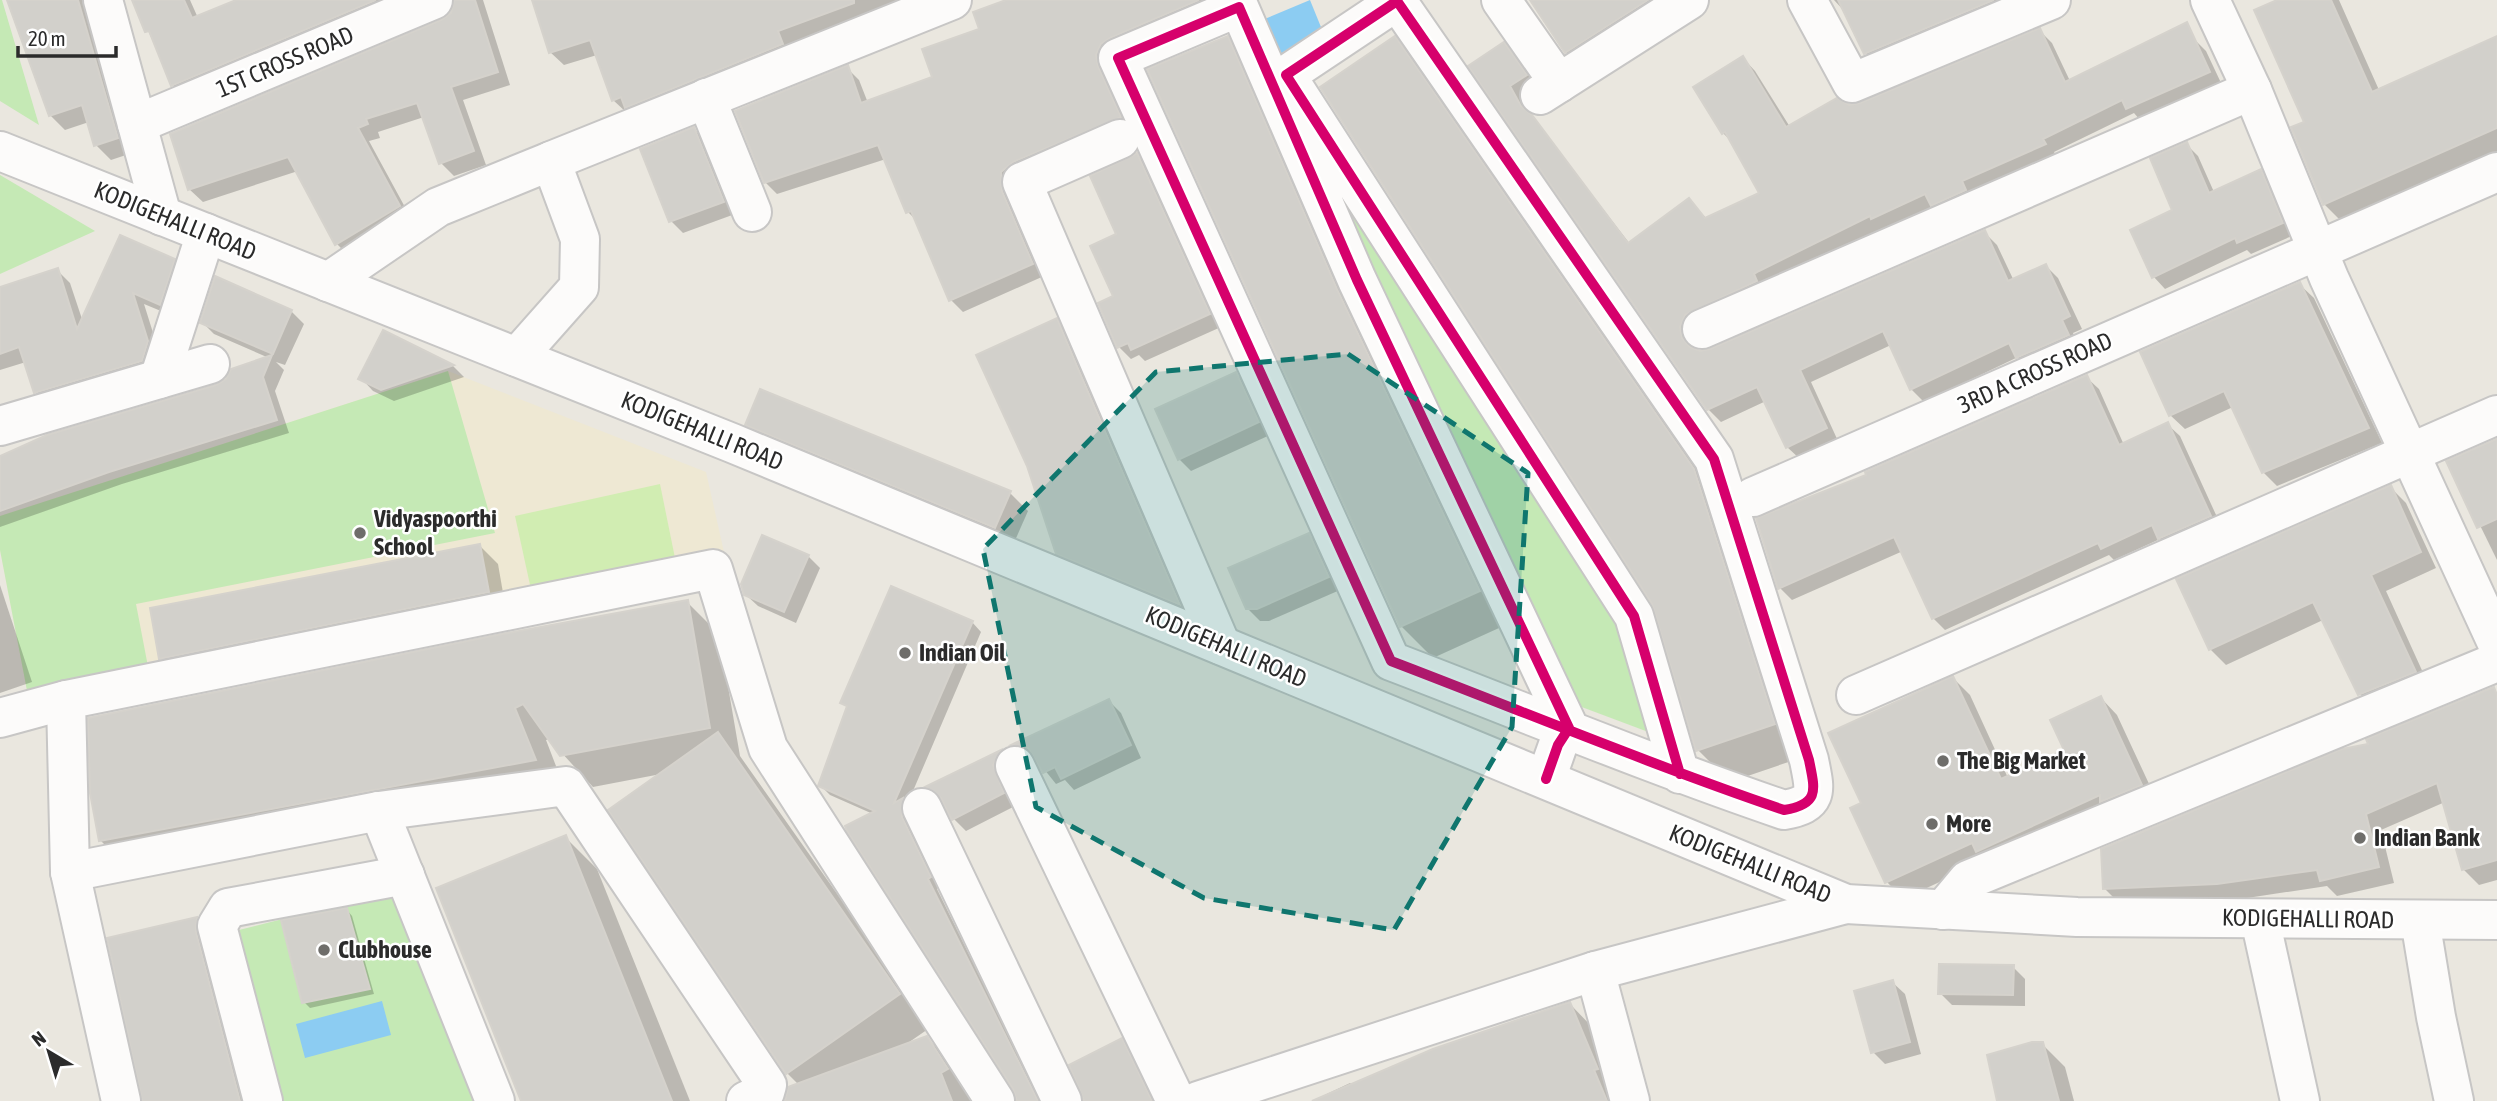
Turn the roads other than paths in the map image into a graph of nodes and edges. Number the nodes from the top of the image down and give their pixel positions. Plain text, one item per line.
1 (103, 0) edge
2 (433, 0) edge
3 (951, 0) edge
4 (1501, 0) edge
5 (1689, 0) edge
6 (1807, 0) edge
7 (2050, 0) edge
8 (2217, 2) edge
9 (2252, 90) junction
10 (706, 99) junction
11 (137, 124) junction
12 (1120, 139) dead end
13 (0, 151) edge
14 (551, 161) junction
15 (2497, 172) edge
16 (752, 212) dead end
17 (162, 216) junction
18 (206, 233) junction
19 (2318, 250) junction
20 (328, 282) junction
21 (1702, 329) dead end
22 (517, 357) junction
23 (210, 364) dead end
24 (159, 379) junction
25 (2497, 415) edge
26 (0, 426) edge
27 (2409, 453) junction
28 (1753, 497) dead end
29 (2497, 643) edge
30 (1221, 645) junction
31 (2497, 662) edge
32 (1856, 695) dead end
33 (66, 700) junction
34 (0, 718) edge
35 (1573, 730) junction
36 (1015, 766) dead end
37 (1680, 774) junction
38 (1552, 782) junction
39 (922, 808) dead end
40 (379, 811) junction
41 (70, 872) junction
42 (405, 875) junction
43 (1846, 904) junction
44 (1943, 910) junction
45 (2260, 919) junction
46 (2420, 920) junction
47 (2497, 920) edge
48 (1595, 971) junction
49 (121, 1101) edge
50 (263, 1101) edge
51 (495, 1101) edge
52 (746, 1101) edge
53 (995, 1101) edge
54 (1062, 1101) edge
55 (1176, 1101) edge
56 (1198, 1101) edge
57 (1630, 1101) edge
58 (2300, 1101) edge
59 (2454, 1101) edge

1 - 11 street
2 - 11 street, 1ST CROSS ROAD
3 - 10 street
4 - 5 street
6 - 7 street
8 - 9 street
9 - 19 street
9 - 21 street
10 - 14 street
10 - 16 street
11 - 17 street
12 - 30 street
13 - 17 street, KODIGEHALLI ROAD
14 - 20 street
14 - 22 street
15 - 19 street, 3RD A CROSS ROAD
17 - 18 street, KODIGEHALLI ROAD
18 - 20 street, KODIGEHALLI ROAD
18 - 24 street
19 - 27 street
19 - 28 street, 3RD A CROSS ROAD
20 - 22 street, KODIGEHALLI ROAD
22 - 30 street, KODIGEHALLI ROAD
23 - 24 street
24 - 26 street
25 - 27 street
27 - 29 street
27 - 32 street
30 - 38 street, KODIGEHALLI ROAD
31 - 44 street
33 - 34 street
33 - 41 street
33 - 53 street
35 - 35 street
35 - 37 street
35 - 38 street
36 - 55 street
37 - 37 street
38 - 43 street, KODIGEHALLI ROAD
39 - 54 street
40 - 41 street
40 - 42 street
40 - 52 street
41 - 49 street
42 - 50 street
42 - 51 street
43 - 44 street, KODIGEHALLI ROAD
43 - 48 street
44 - 45 street, KODIGEHALLI ROAD
45 - 46 street, KODIGEHALLI ROAD
45 - 58 street
46 - 47 street, KODIGEHALLI ROAD
46 - 59 street
48 - 56 street
48 - 57 street

